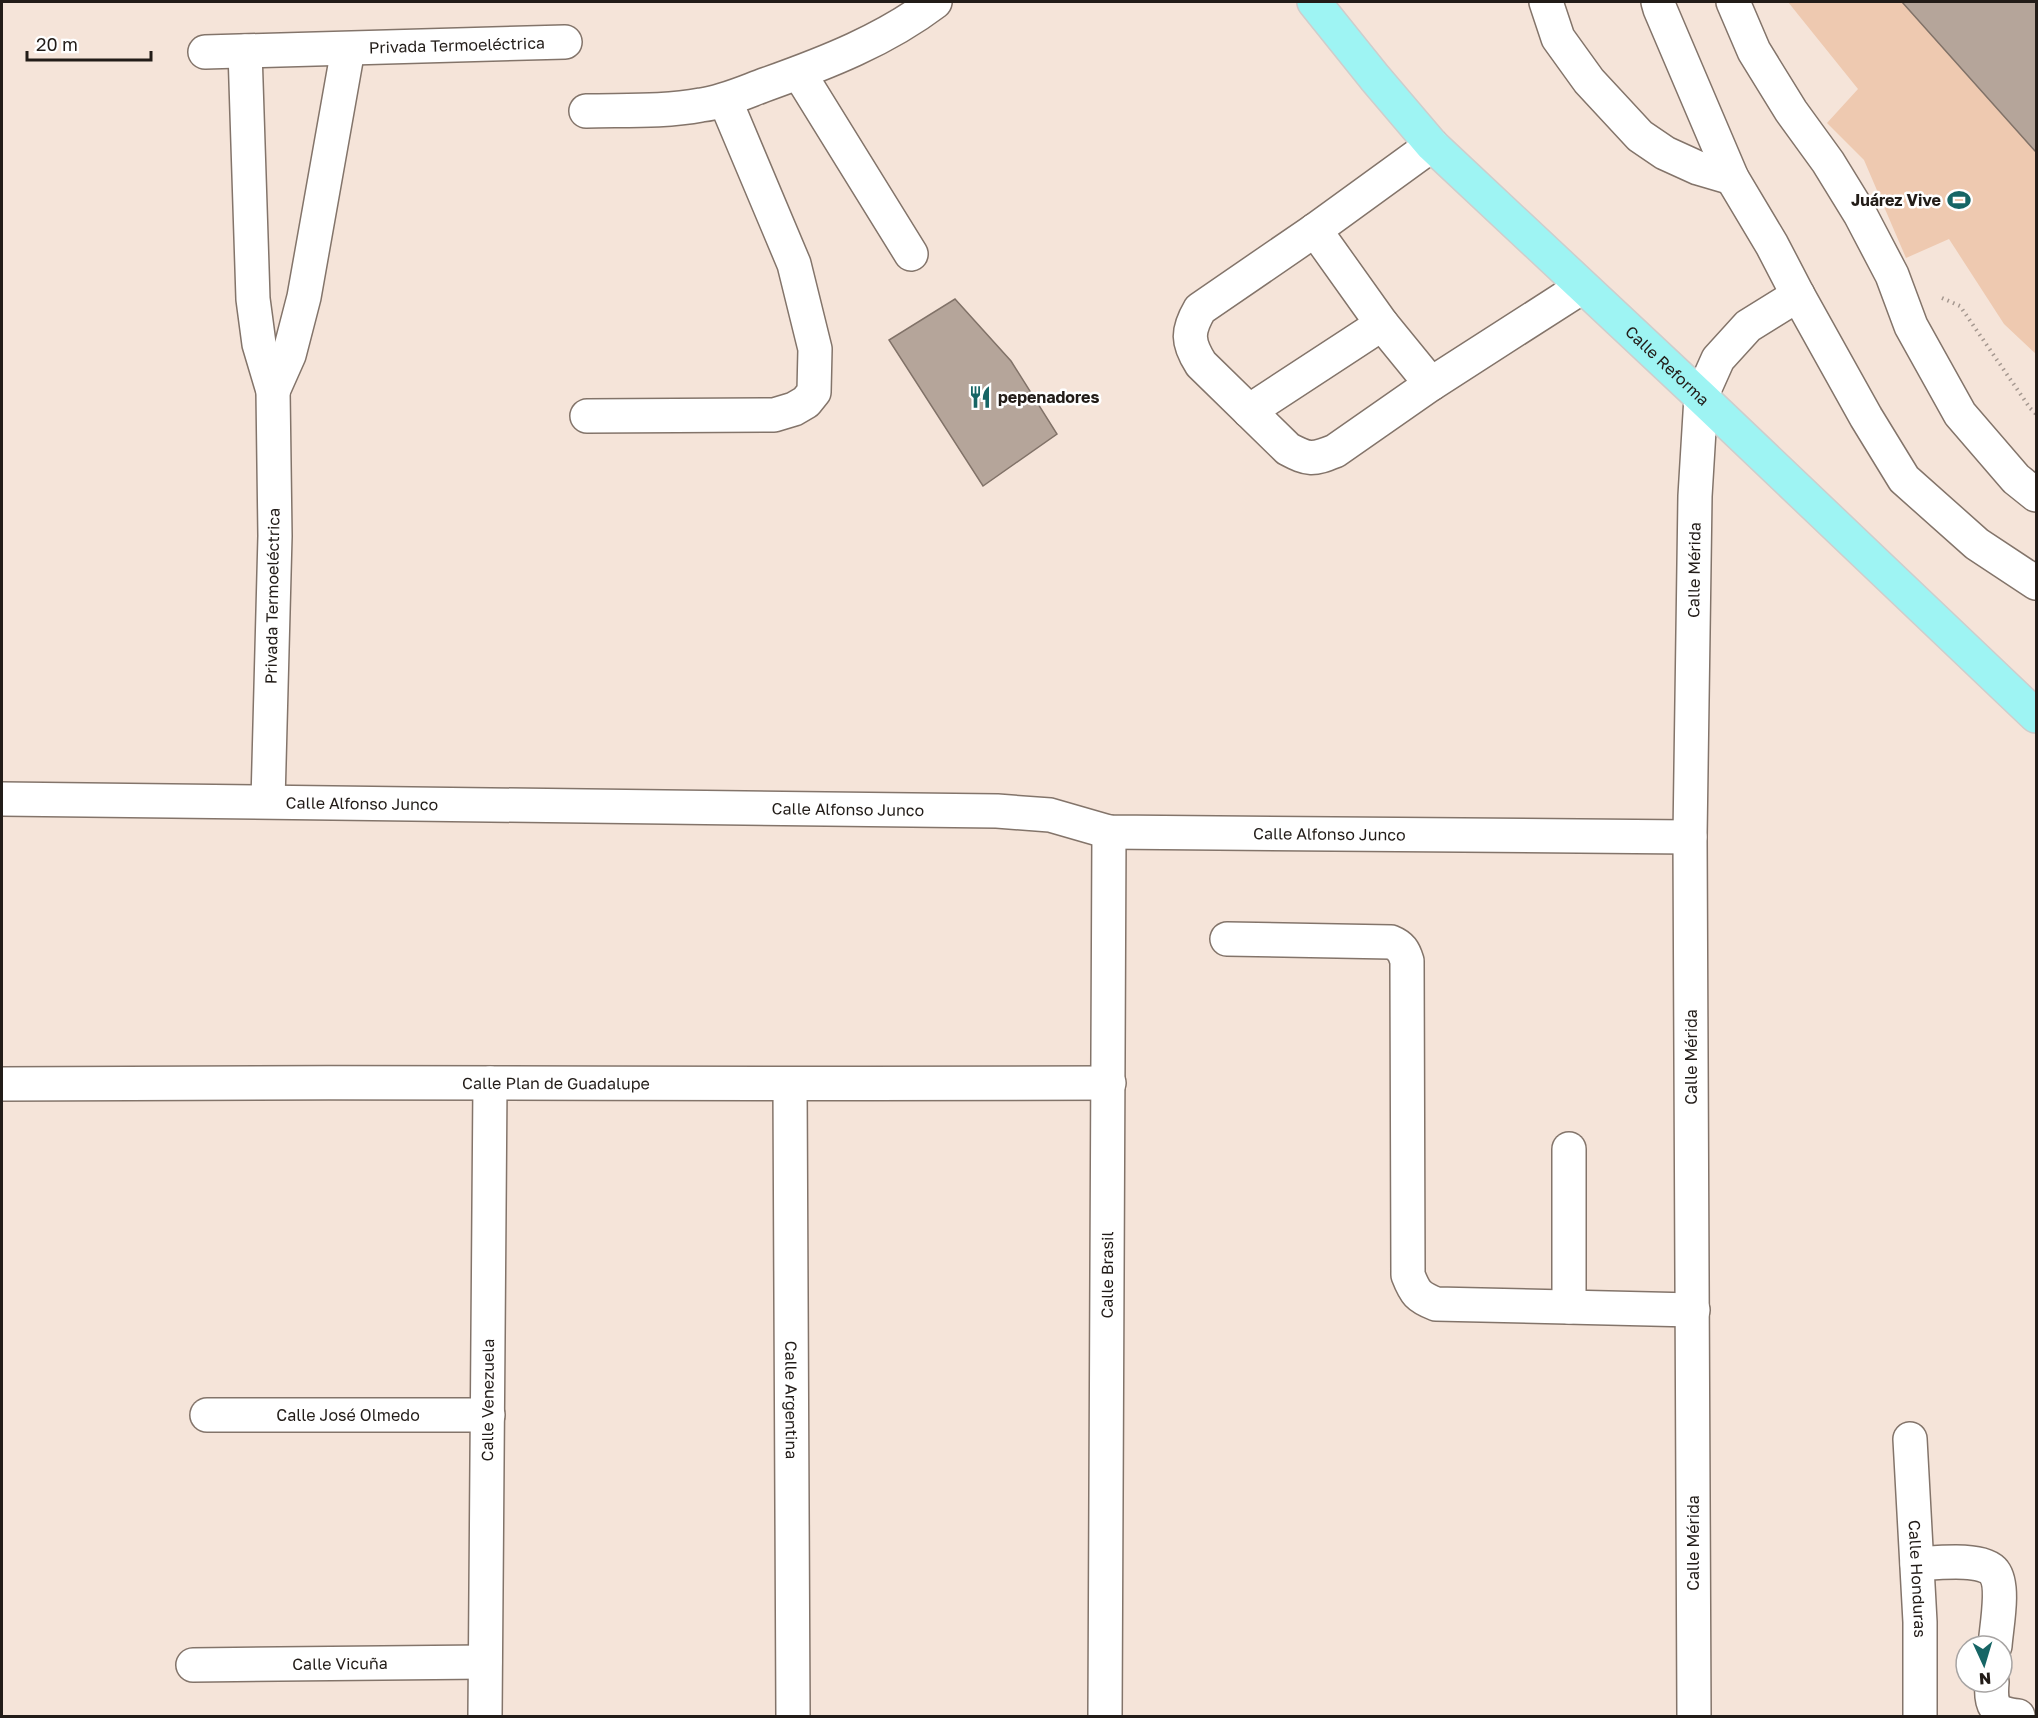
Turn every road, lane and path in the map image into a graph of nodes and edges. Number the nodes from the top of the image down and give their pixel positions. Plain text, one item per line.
1 (935, 2) edge
2 (1314, 2) edge
3 (1546, 2) edge
4 (1658, 2) edge
5 (1733, 2) edge
6 (565, 42) dead end
7 (348, 49) junction
8 (245, 51) junction
9 (205, 52) dead end
10 (799, 73) junction
11 (724, 100) junction
12 (586, 111) dead end
13 (1432, 145) junction
14 (1732, 178) junction
15 (1315, 230) junction
16 (911, 254) dead end
17 (1892, 275) junction
18 (1582, 286) junction
19 (1798, 295) junction
20 (1382, 324) junction
21 (1431, 384) junction
22 (273, 391) junction
23 (1701, 397) junction
24 (1249, 411) junction
25 (2037, 414) edge
26 (587, 416) dead end
27 (2037, 495) edge
28 (2037, 583) edge
29 (2037, 716) edge
30 (2, 799) edge
31 (268, 801) junction
32 (1109, 832) junction
33 (1690, 837) junction
34 (1227, 939) dead end
35 (490, 1083) junction
36 (1109, 1083) junction
37 (2, 1084) edge
38 (790, 1085) junction
39 (1569, 1149) dead end
40 (1569, 1307) junction
41 (1692, 1310) junction
42 (207, 1415) dead end
43 (488, 1415) junction
44 (1910, 1439) dead end
45 (1917, 1564) junction
46 (1996, 1634) edge
47 (485, 1662) junction
48 (193, 1665) dead end
49 (1992, 1694) edge
50 (2037, 1713) edge
51 (485, 1716) edge
52 (793, 1716) edge
53 (1105, 1716) edge
54 (1694, 1716) edge
55 (1920, 1716) edge
56 (2019, 1716) edge

1 - 10 street
2 - 13 main road, Calle Reforma
3 - 14 street
4 - 14 street
5 - 17 street
6 - 7 street, Privada Termoeléctrica
7 - 8 street, Privada Termoeléctrica
7 - 22 street, Privada Termoeléctrica
8 - 9 street, Privada Termoeléctrica
8 - 22 street, Privada Termoeléctrica
10 - 11 street
10 - 16 street
11 - 12 street
11 - 26 street
13 - 15 street
13 - 18 main road, Calle Reforma
14 - 19 street
15 - 20 street
15 - 24 street
17 - 25 path
17 - 27 street
18 - 21 street
18 - 23 main road, Calle Reforma
19 - 23 street
19 - 28 street
20 - 21 street
20 - 24 street
21 - 24 street
22 - 31 street, Privada Termoeléctrica
23 - 29 main road, Calle Reforma
23 - 33 street, Calle Mérida
30 - 31 street, Calle Alfonso Junco
31 - 32 street, Calle Alfonso Junco
32 - 33 street, Calle Alfonso Junco
32 - 36 street, Calle Brasil
33 - 41 street, Calle Mérida
34 - 40 street
35 - 37 street, Calle Plan de Guadalupe
35 - 38 street, Calle Plan de Guadalupe
35 - 43 street, Calle Venezuela
36 - 38 street, Calle Plan de Guadalupe
36 - 53 street, Calle Brasil
38 - 52 street, Calle Argentina
39 - 40 street
40 - 41 street
41 - 54 street, Calle Mérida
42 - 43 street, Calle José Olmedo
43 - 47 street, Calle Venezuela
44 - 45 street, Calle Honduras
45 - 46 street
45 - 55 street, Calle Honduras
47 - 48 street, Calle Vicuña
47 - 51 street, Calle Venezuela
49 - 56 street
50 - 56 street

